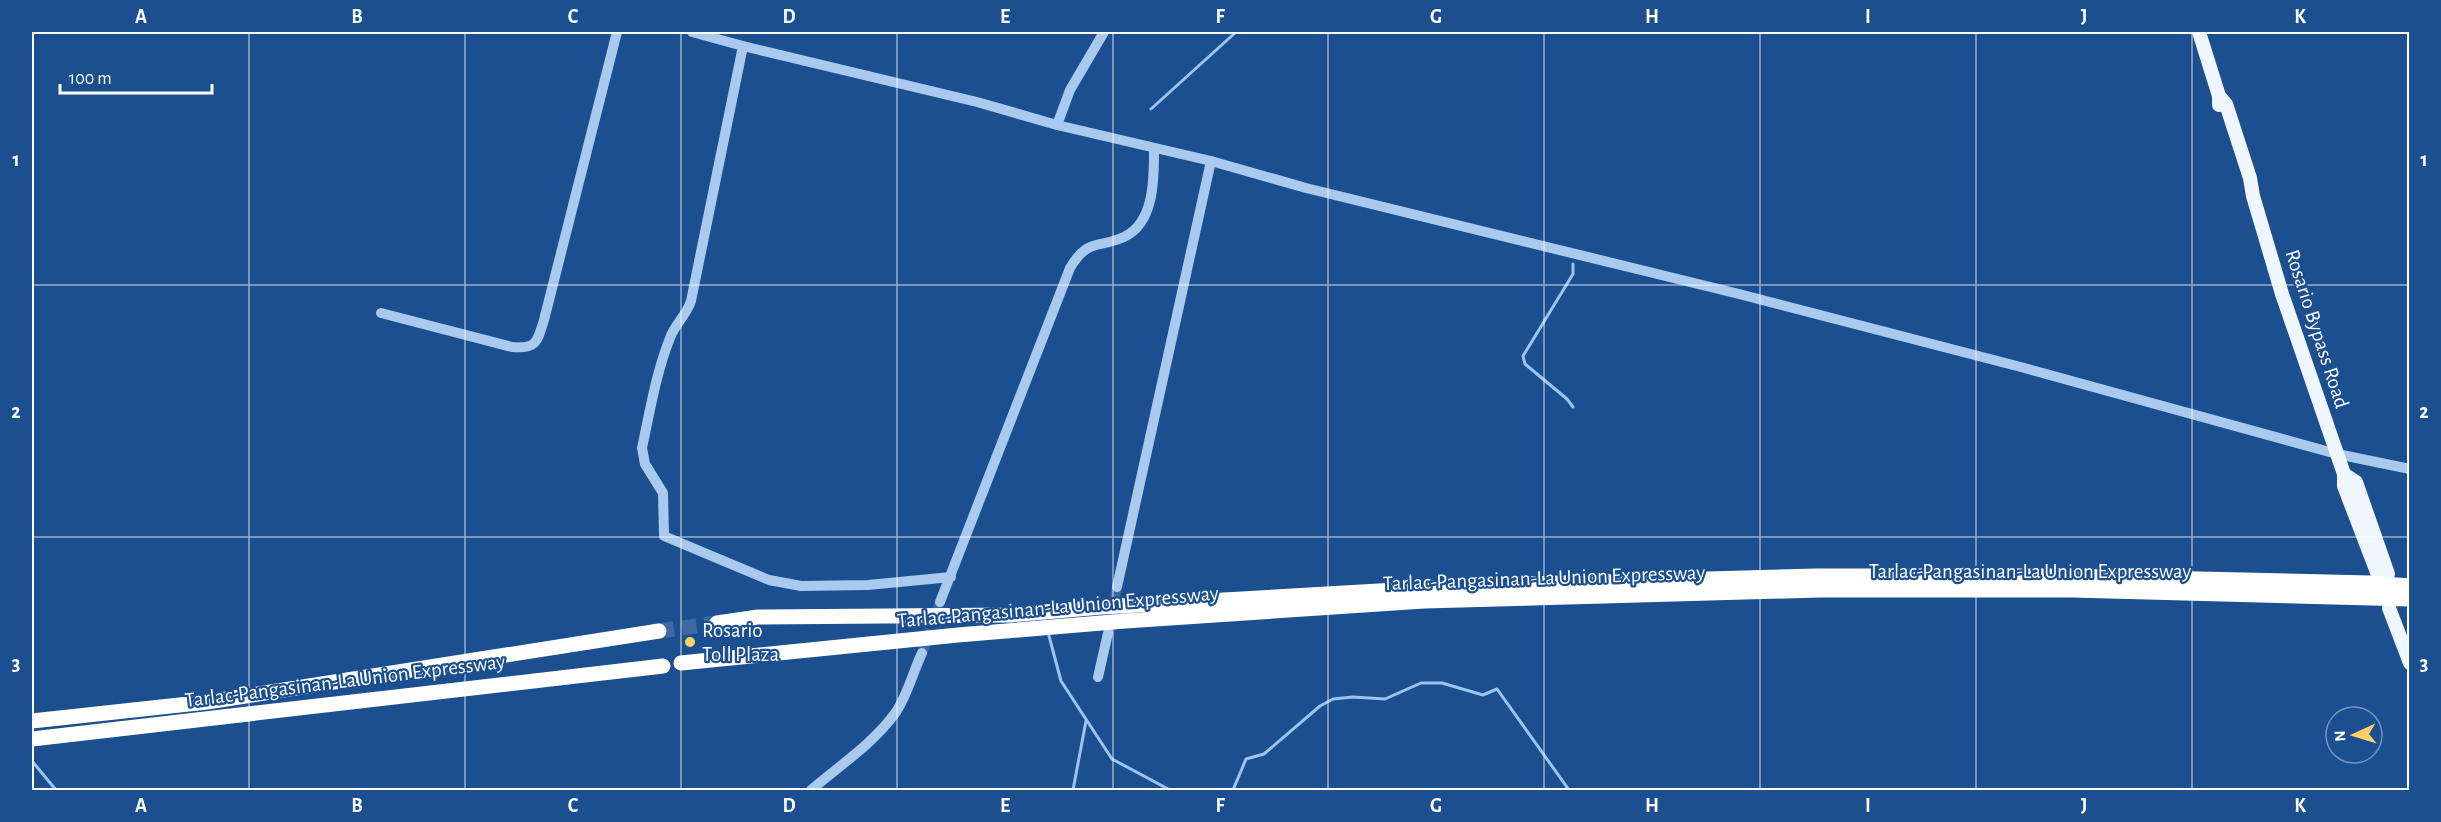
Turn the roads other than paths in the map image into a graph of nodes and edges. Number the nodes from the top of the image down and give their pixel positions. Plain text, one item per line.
1 (617, 32) edge
2 (692, 32) edge
3 (1104, 32) edge
4 (2199, 32) edge
5 (743, 46) junction
6 (1057, 125) junction
7 (1154, 149) junction
8 (1211, 161) junction
9 (381, 313) dead end
10 (2337, 454) junction
11 (2409, 469) edge
12 (2383, 574) dead end
13 (951, 577) junction
14 (2409, 586) edge
15 (1117, 587) tunnel mouth
16 (940, 602) tunnel mouth
17 (2399, 605) edge
18 (717, 623) tunnel mouth
19 (660, 631) tunnel mouth
20 (1108, 633) dead end
21 (2409, 638) edge
22 (922, 653) tunnel mouth
23 (681, 663) dead end
24 (2409, 663) edge
25 (663, 666) dead end
26 (1098, 677) dead end
27 (32, 721) edge
28 (32, 739) edge
29 (811, 790) edge

1 - 9 street
2 - 5 street
3 - 6 street
4 - 10 main road, Rosario Bypass Road
5 - 6 street
5 - 13 street
6 - 7 street
7 - 8 street
7 - 13 street
8 - 10 street
8 - 15 street
10 - 11 street
10 - 12 main road, Rosario Bypass Road
13 - 16 street
14 - 18 highway, Tarlac-Pangasinan-La Union Expressway
17 - 21 main road
17 - 23 highway, Tarlac-Pangasinan-La Union Expressway
17 - 24 main road
19 - 27 highway, Tarlac-Pangasinan-La Union Expressway
20 - 26 street
22 - 29 street
25 - 28 highway, Tarlac-Pangasinan-La Union Expressway

